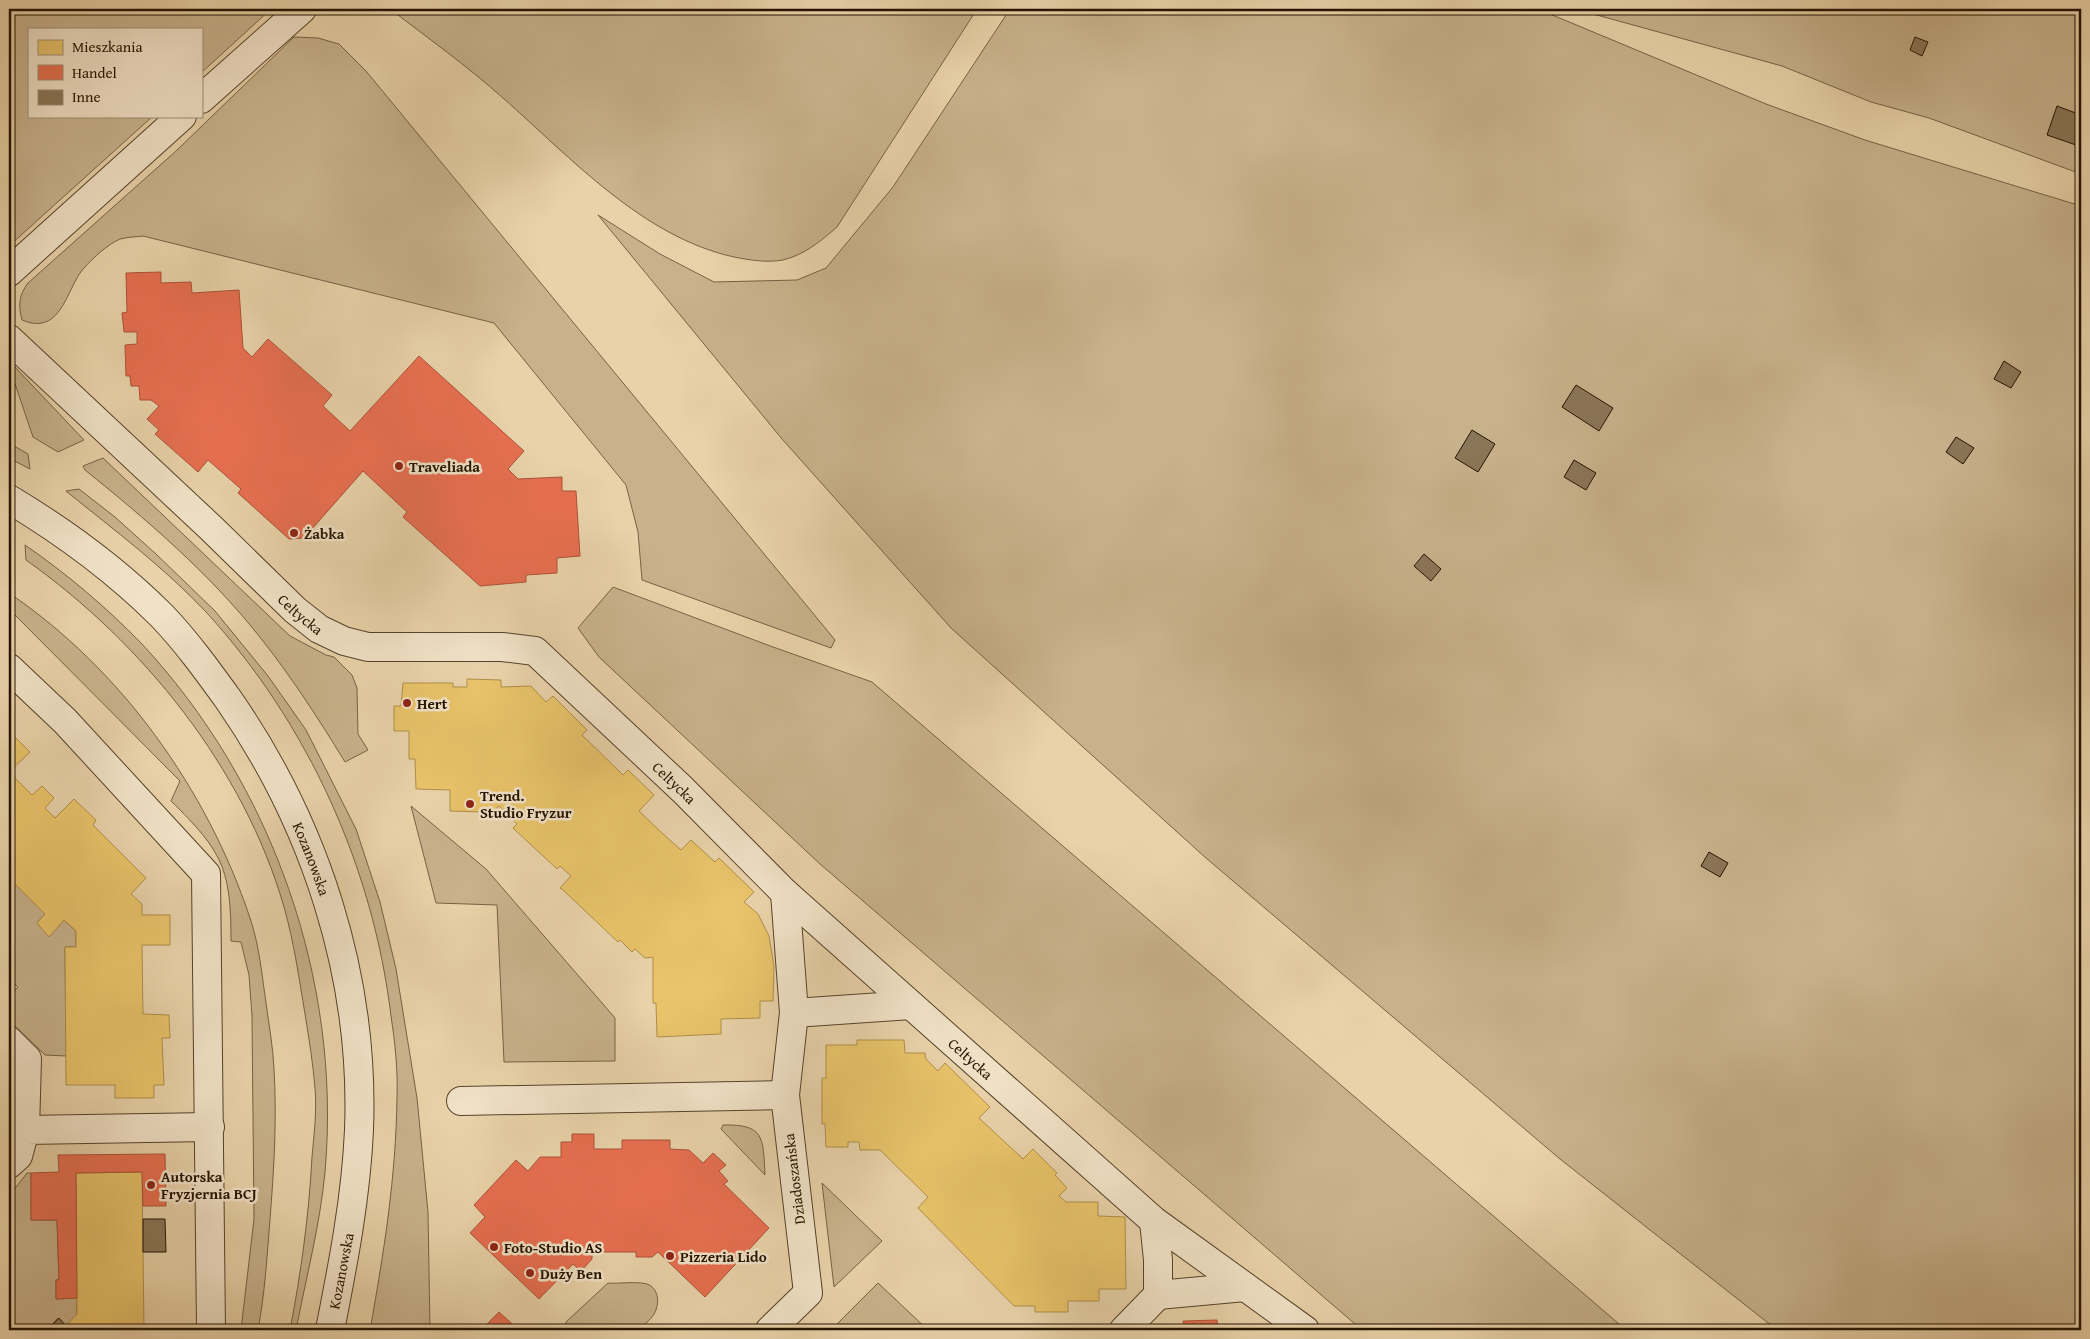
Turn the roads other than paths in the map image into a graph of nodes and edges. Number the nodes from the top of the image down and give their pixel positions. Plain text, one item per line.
1 (302, 9) edge
2 (202, 98) edge
3 (180, 118) edge
4 (9, 272) edge
5 (9, 339) edge
6 (9, 499) edge
7 (9, 668) edge
8 (785, 893) junction
9 (912, 1005) junction
10 (794, 1013) junction
11 (9, 1041) edge
12 (785, 1095) junction
13 (461, 1101) dead end
14 (210, 1126) junction
15 (26, 1130) junction
16 (9, 1164) edge
17 (1154, 1222) junction
18 (1245, 1287) junction
19 (1158, 1295) junction
20 (211, 1330) edge
21 (330, 1330) edge
22 (770, 1330) edge
23 (1124, 1330) edge
24 (1305, 1330) edge

1 - 2 street
3 - 4 street
5 - 8 street, Celtycka
6 - 21 street, Kozanowska
7 - 14 street
8 - 9 street, Celtycka
8 - 10 street, Dziadoszańska
9 - 10 street
9 - 17 street, Celtycka
10 - 12 street, Dziadoszańska
11 - 15 street
12 - 13 street
12 - 22 street, Dziadoszańska
14 - 15 street
14 - 20 street
15 - 16 street
17 - 18 street, Celtycka
17 - 19 street
18 - 19 street
18 - 24 street, Celtycka
19 - 23 street

